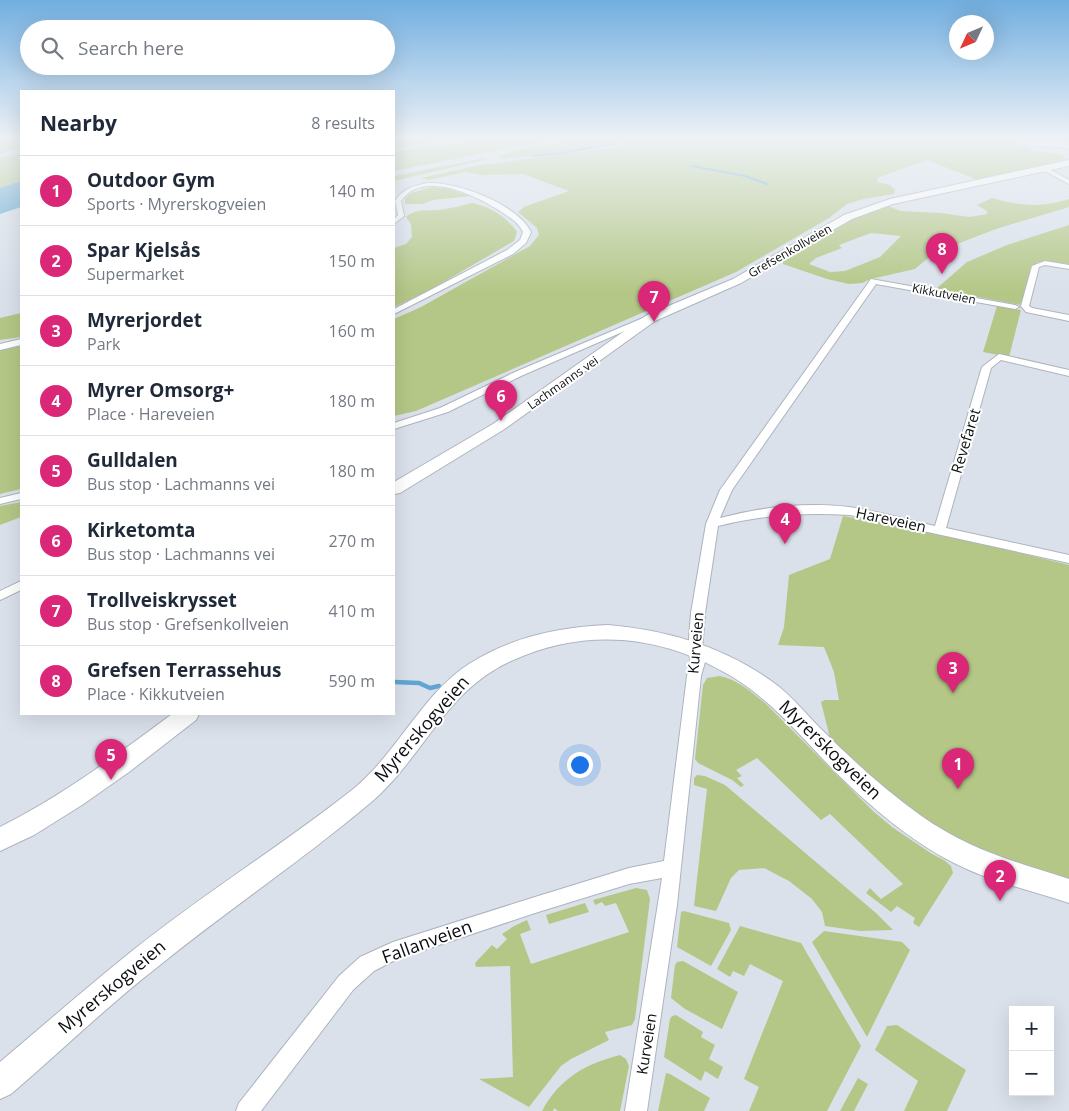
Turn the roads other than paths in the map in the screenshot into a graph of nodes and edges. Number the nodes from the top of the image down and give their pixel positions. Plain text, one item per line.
1 (413, 190) edge
2 (465, 190) edge
3 (947, 190) edge
4 (395, 221) edge
5 (1069, 267) edge
6 (874, 281) joint
7 (1015, 307) dead end
8 (395, 311) edge
9 (651, 318) joint
10 (1069, 318) edge
11 (632, 329) junction
12 (20, 342) edge
13 (0, 347) edge
14 (1069, 373) edge
15 (395, 426) edge
16 (395, 487) edge
17 (20, 496) edge
18 (0, 500) edge
19 (712, 524) junction
20 (940, 530) junction
21 (1069, 559) edge
22 (20, 586) edge
23 (0, 596) edge
24 (695, 650) junction
25 (187, 715) edge
26 (0, 840) edge
27 (671, 868) junction
28 (1069, 890) edge
29 (0, 1083) edge
30 (247, 1111) edge
31 (636, 1111) edge

1 - 4 street
2 - 8 street
3 - 9 street, Grefsenkollveien
5 - 10 street
6 - 7 street, Kikkutveien
6 - 19 street, Kurveien
9 - 11 street, Lachmanns vei
11 - 15 street
11 - 16 street, Lachmanns vei
12 - 13 street
14 - 20 street, Revefaret
17 - 18 street
19 - 20 street, Hareveien
19 - 24 street, Kurveien
20 - 21 street, Hareveien
22 - 23 street
24 - 27 street, Kurveien
24 - 28 street, Myrerskogveien
24 - 29 street, Myrerskogveien
25 - 26 street
27 - 30 street, Fallanveien
27 - 31 street, Kurveien

